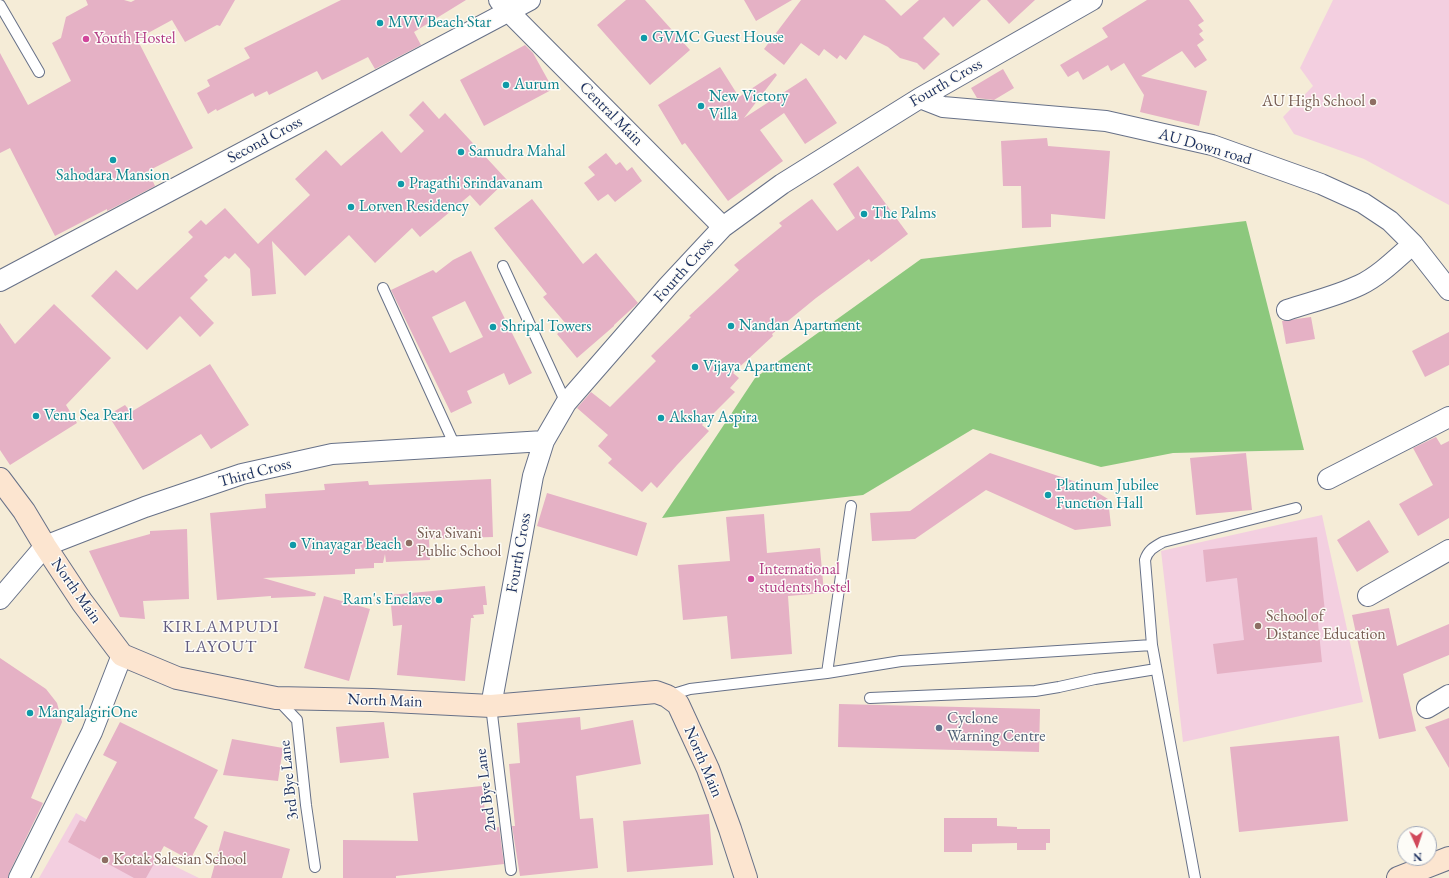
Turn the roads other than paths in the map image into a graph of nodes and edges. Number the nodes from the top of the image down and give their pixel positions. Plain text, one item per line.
1 (530, 0) edge
2 (1092, 0) edge
3 (0, 5) edge
4 (504, 6) edge
5 (39, 72) dead end
6 (920, 98) junction
7 (723, 227) junction
8 (1413, 244) junction
9 (503, 266) dead end
10 (0, 281) edge
11 (383, 288) dead end
12 (1449, 290) edge
13 (1287, 310) dead end
14 (566, 403) junction
15 (1449, 417) edge
16 (544, 441) junction
17 (455, 446) junction
18 (0, 479) edge
19 (1328, 479) dead end
20 (850, 506) dead end
21 (1296, 508) dead end
22 (45, 546) junction
23 (1449, 550) edge
24 (1368, 596) dead end
25 (0, 599) edge
26 (1152, 645) junction
27 (122, 655) junction
28 (1156, 669) junction
29 (827, 673) junction
30 (1449, 694) edge
31 (667, 696) junction
32 (276, 698) junction
33 (870, 698) dead end
34 (491, 706) junction
35 (1428, 708) dead end
36 (1449, 858) edge
37 (315, 867) dead end
38 (511, 870) dead end
39 (19, 878) edge
40 (746, 878) edge
41 (1195, 878) edge
42 (1398, 878) edge

1 - 4 street, Second Cross
2 - 6 street, Fourth Cross
3 - 5 lane
4 - 7 street, Central Main
4 - 10 street, Second Cross
6 - 7 street, Fourth Cross
6 - 8 street, AU Down road
7 - 14 street, Fourth Cross
8 - 12 street, AU Down road
8 - 13 street
9 - 14 lane
11 - 17 lane
14 - 16 street, Fourth Cross
15 - 19 street
16 - 17 street, Third Cross
16 - 34 street, Fourth Cross
17 - 22 street, Third Cross
18 - 22 street, North Main
20 - 29 lane
21 - 26 lane
22 - 25 street, Third Cross
22 - 27 street, North Main
23 - 24 street
26 - 28 lane
26 - 29 lane
27 - 32 street, North Main
27 - 39 street
28 - 33 lane
28 - 41 lane
29 - 31 lane
30 - 35 street
31 - 34 street, North Main
31 - 40 street, North Main
32 - 34 street, North Main
32 - 37 lane, 3rd Bye Lane
34 - 38 lane, 2nd Bye Lane
36 - 42 street

